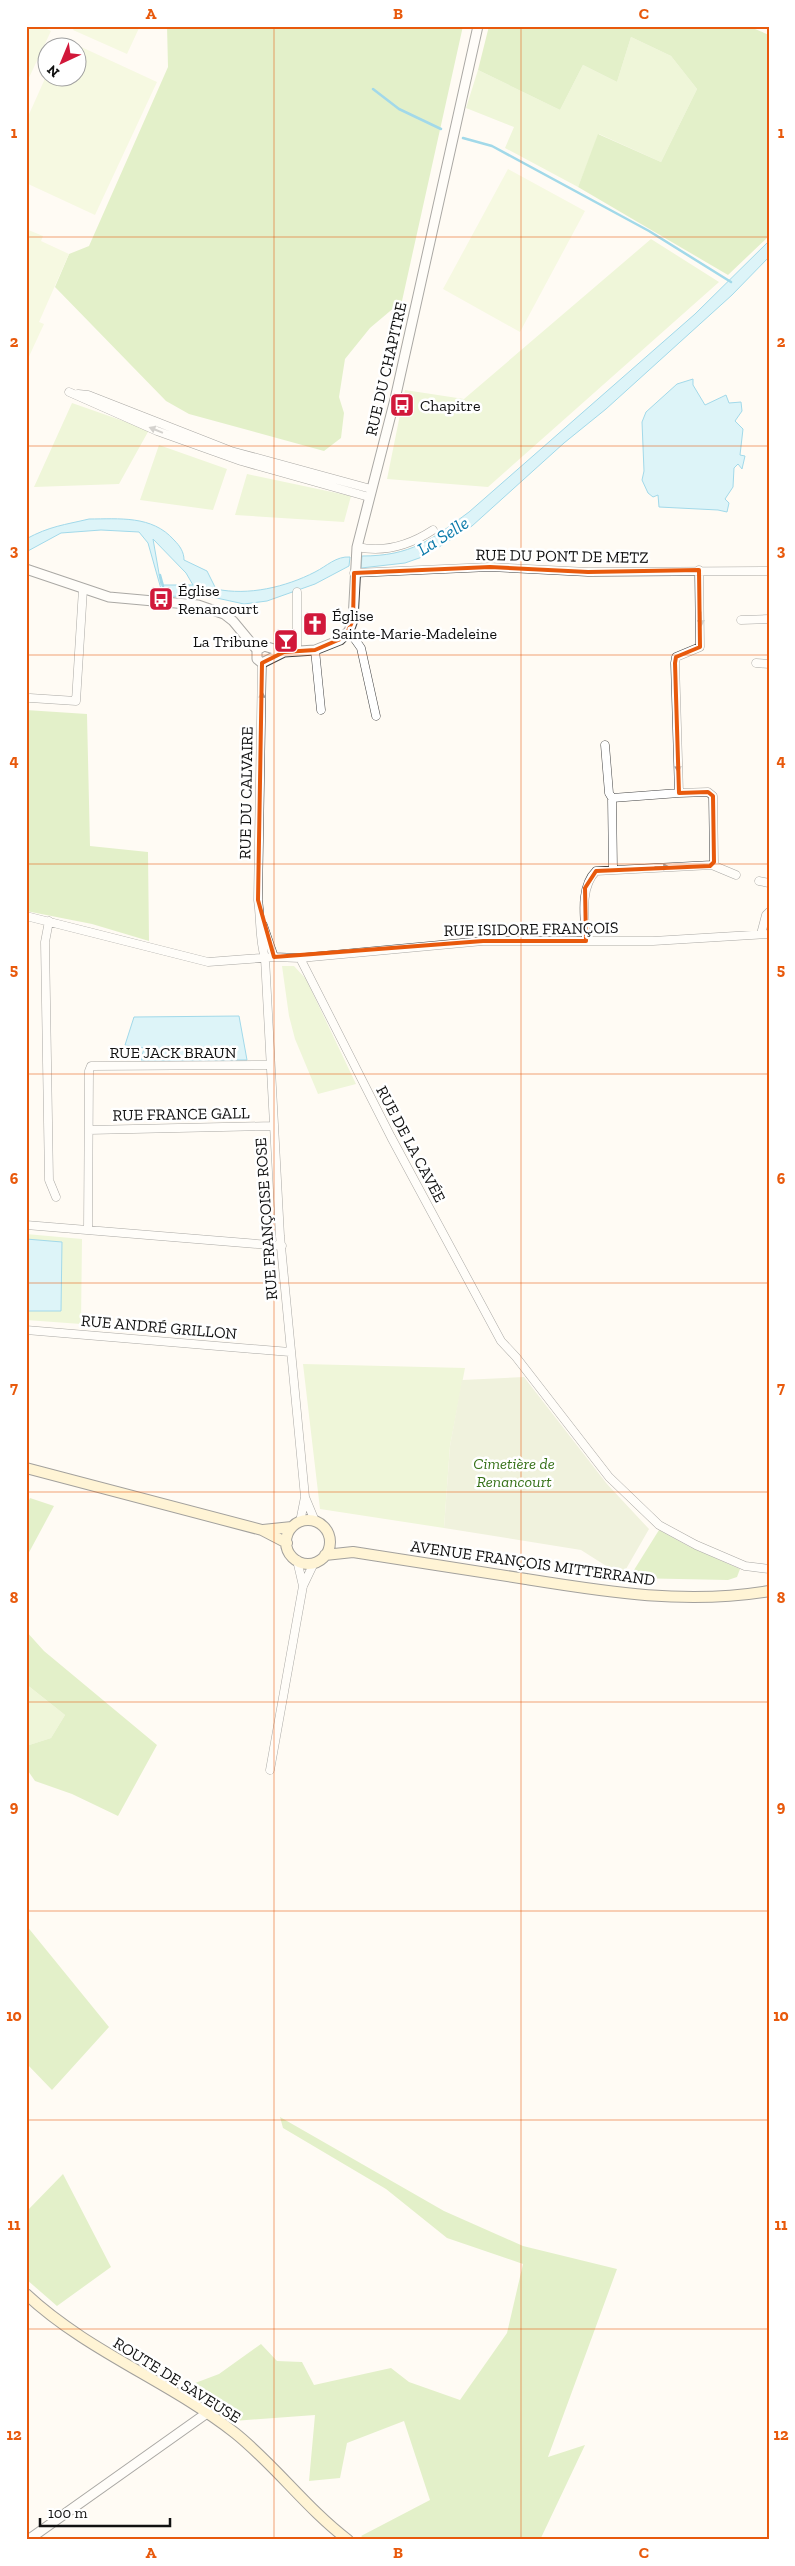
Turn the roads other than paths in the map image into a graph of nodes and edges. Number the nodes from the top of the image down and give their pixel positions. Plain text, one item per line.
1 (478, 26) edge
2 (70, 392) dead end
3 (370, 493) junction
4 (433, 530) dead end
5 (357, 551) junction
6 (26, 569) edge
7 (355, 570) junction
8 (700, 570) junction
9 (769, 571) edge
10 (83, 590) junction
11 (297, 592) dead end
12 (769, 619) edge
13 (741, 620) dead end
14 (349, 631) junction
15 (270, 649) junction
16 (257, 650) junction
17 (315, 650) junction
18 (297, 651) junction
19 (284, 652) junction
20 (266, 661) junction
21 (756, 663) dead end
22 (769, 664) edge
23 (30, 698) dead end
24 (321, 710) dead end
25 (376, 716) dead end
26 (605, 745) dead end
27 (679, 793) junction
28 (612, 798) junction
29 (712, 865) junction
30 (613, 868) junction
31 (736, 875) dead end
32 (759, 881) dead end
33 (769, 883) edge
34 (769, 912) edge
35 (26, 916) edge
36 (49, 921) junction
37 (262, 923) junction
38 (765, 934) edge
39 (586, 941) junction
40 (274, 957) junction
41 (265, 958) junction
42 (300, 958) junction
43 (270, 1065) junction
44 (273, 1126) junction
45 (89, 1130) junction
46 (56, 1197) dead end
47 (26, 1225) edge
48 (88, 1230) junction
49 (282, 1246) junction
50 (26, 1330) edge
51 (290, 1352) junction
52 (26, 1468) edge
53 (305, 1497) junction
54 (315, 1521) junction
55 (296, 1525) junction
56 (262, 1530) junction
57 (330, 1539) junction
58 (287, 1544) junction
59 (353, 1552) junction
60 (325, 1555) junction
61 (297, 1560) junction
62 (314, 1562) junction
63 (769, 1569) edge
64 (303, 1586) junction
65 (769, 1591) edge
66 (270, 1770) dead end
67 (26, 2294) edge
68 (207, 2413) junction
69 (28, 2540) edge
70 (348, 2540) edge

1 - 3 street, RUE DU CHAPITRE
2 - 3 street
3 - 5 street, RUE DU CHAPITRE
4 - 5 street
5 - 7 street, RUE DU CHAPITRE
6 - 10 street
7 - 8 street, RUE DU PONT DE METZ
7 - 14 street, RUE DU CHAPITRE
8 - 9 street, RUE DU PONT DE METZ
8 -> 27 street
10 - 16 street
10 - 23 street
11 - 18 street
12 - 13 street
14 - 17 street
14 - 25 street
15 - 16 street
15 - 19 street
15 - 20 street
16 - 20 street
17 - 18 street
17 - 24 street
18 - 19 street
19 - 20 street
37 -> 20 street, RUE DU CALVAIRE
21 - 22 street
26 - 28 street
27 - 28 street
27 - 29 street
28 - 30 street
30 -> 29 street
29 - 31 street
30 - 39 street
32 - 33 street
34 - 38 street
35 - 36 street, RUE ISIDORE FRANÇOIS
36 - 41 street, RUE ISIDORE FRANÇOIS
36 - 46 street
37 - 40 street, RUE DU CALVAIRE
37 - 41 street, RUE DU CALVAIRE
38 - 39 street, RUE ISIDORE FRANÇOIS
39 - 42 street, RUE ISIDORE FRANÇOIS
40 - 41 street, RUE ISIDORE FRANÇOIS
40 - 42 street, RUE ISIDORE FRANÇOIS
41 - 43 street, RUE FRANÇOISE ROSE
42 - 63 street, RUE DE LA CAVÉE
43 - 44 street, RUE FRANÇOISE ROSE
43 - 45 street, RUE JACK BRAUN
44 - 45 street, RUE FRANCE GALL
44 - 49 street, RUE FRANÇOISE ROSE
45 - 48 street, RUE JACK BRAUN
47 - 48 street
48 - 49 street
49 - 51 street, RUE FRANÇOISE ROSE
50 - 51 street, RUE ANDRÉ GRILLON
51 - 53 street, RUE FRANÇOISE ROSE
52 - 56 main road
53 - 54 street
53 - 55 street
54 - 55 main road
54 - 57 main road
55 - 56 main road
55 - 58 main road
56 - 58 main road
57 - 59 main road, AVENUE FRANÇOIS MITTERRAND
57 - 60 main road
58 - 61 main road
59 - 60 main road, AVENUE FRANÇOIS MITTERRAND
59 - 65 main road, AVENUE FRANÇOIS MITTERRAND
60 - 62 main road
61 - 62 main road
61 - 64 street
62 - 64 street
64 - 66 street
67 - 68 main road, ROUTE DE SAVEUSE
68 - 69 street
68 - 70 main road, ROUTE DE SAVEUSE

